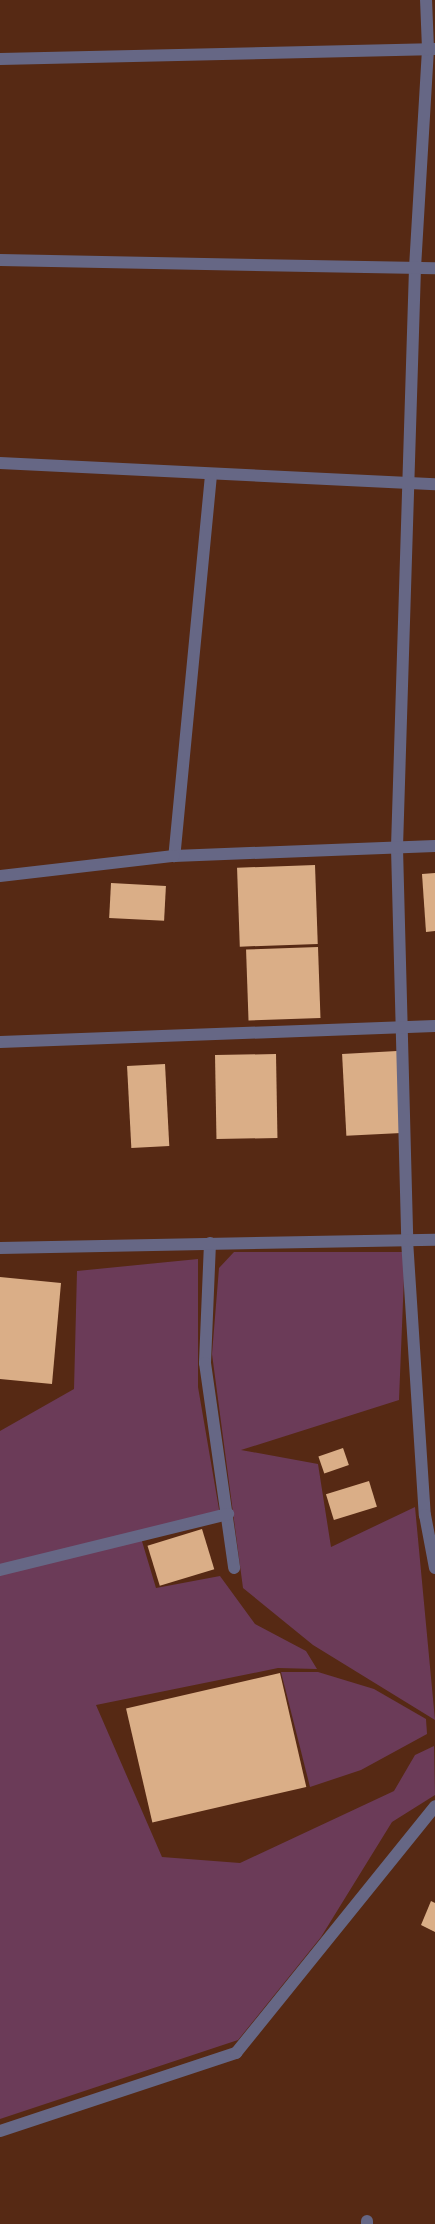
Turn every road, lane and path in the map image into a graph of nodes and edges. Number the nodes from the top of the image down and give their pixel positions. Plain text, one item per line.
1 (426, 0) edge
2 (431, 48) edge
3 (0, 59) edge
4 (0, 260) edge
5 (415, 268) junction
6 (435, 268) edge
7 (0, 463) edge
8 (211, 474) junction
9 (435, 484) edge
10 (408, 485) junction
11 (435, 846) edge
12 (397, 848) junction
13 (174, 856) junction
14 (0, 876) edge
15 (435, 1026) edge
16 (403, 1027) junction
17 (0, 1042) edge
18 (407, 1240) junction
19 (435, 1240) edge
20 (210, 1243) junction
21 (0, 1248) edge
22 (228, 1514) junction
23 (234, 1568) dead end
24 (435, 1568) edge
25 (0, 1570) edge
26 (435, 1806) edge
27 (0, 2131) edge

1 - 2 street
2 - 3 street
2 - 5 street
4 - 5 street
5 - 6 street
5 - 10 street
7 - 8 street
8 - 10 street
8 - 13 street
9 - 10 street
10 - 12 street
11 - 12 street
12 - 13 street
12 - 16 street
13 - 14 street
15 - 16 street
16 - 17 street
16 - 18 street
18 - 19 street
18 - 20 street
18 - 24 street
20 - 21 street
20 - 22 street
22 - 23 street
22 - 25 street
26 - 27 street

